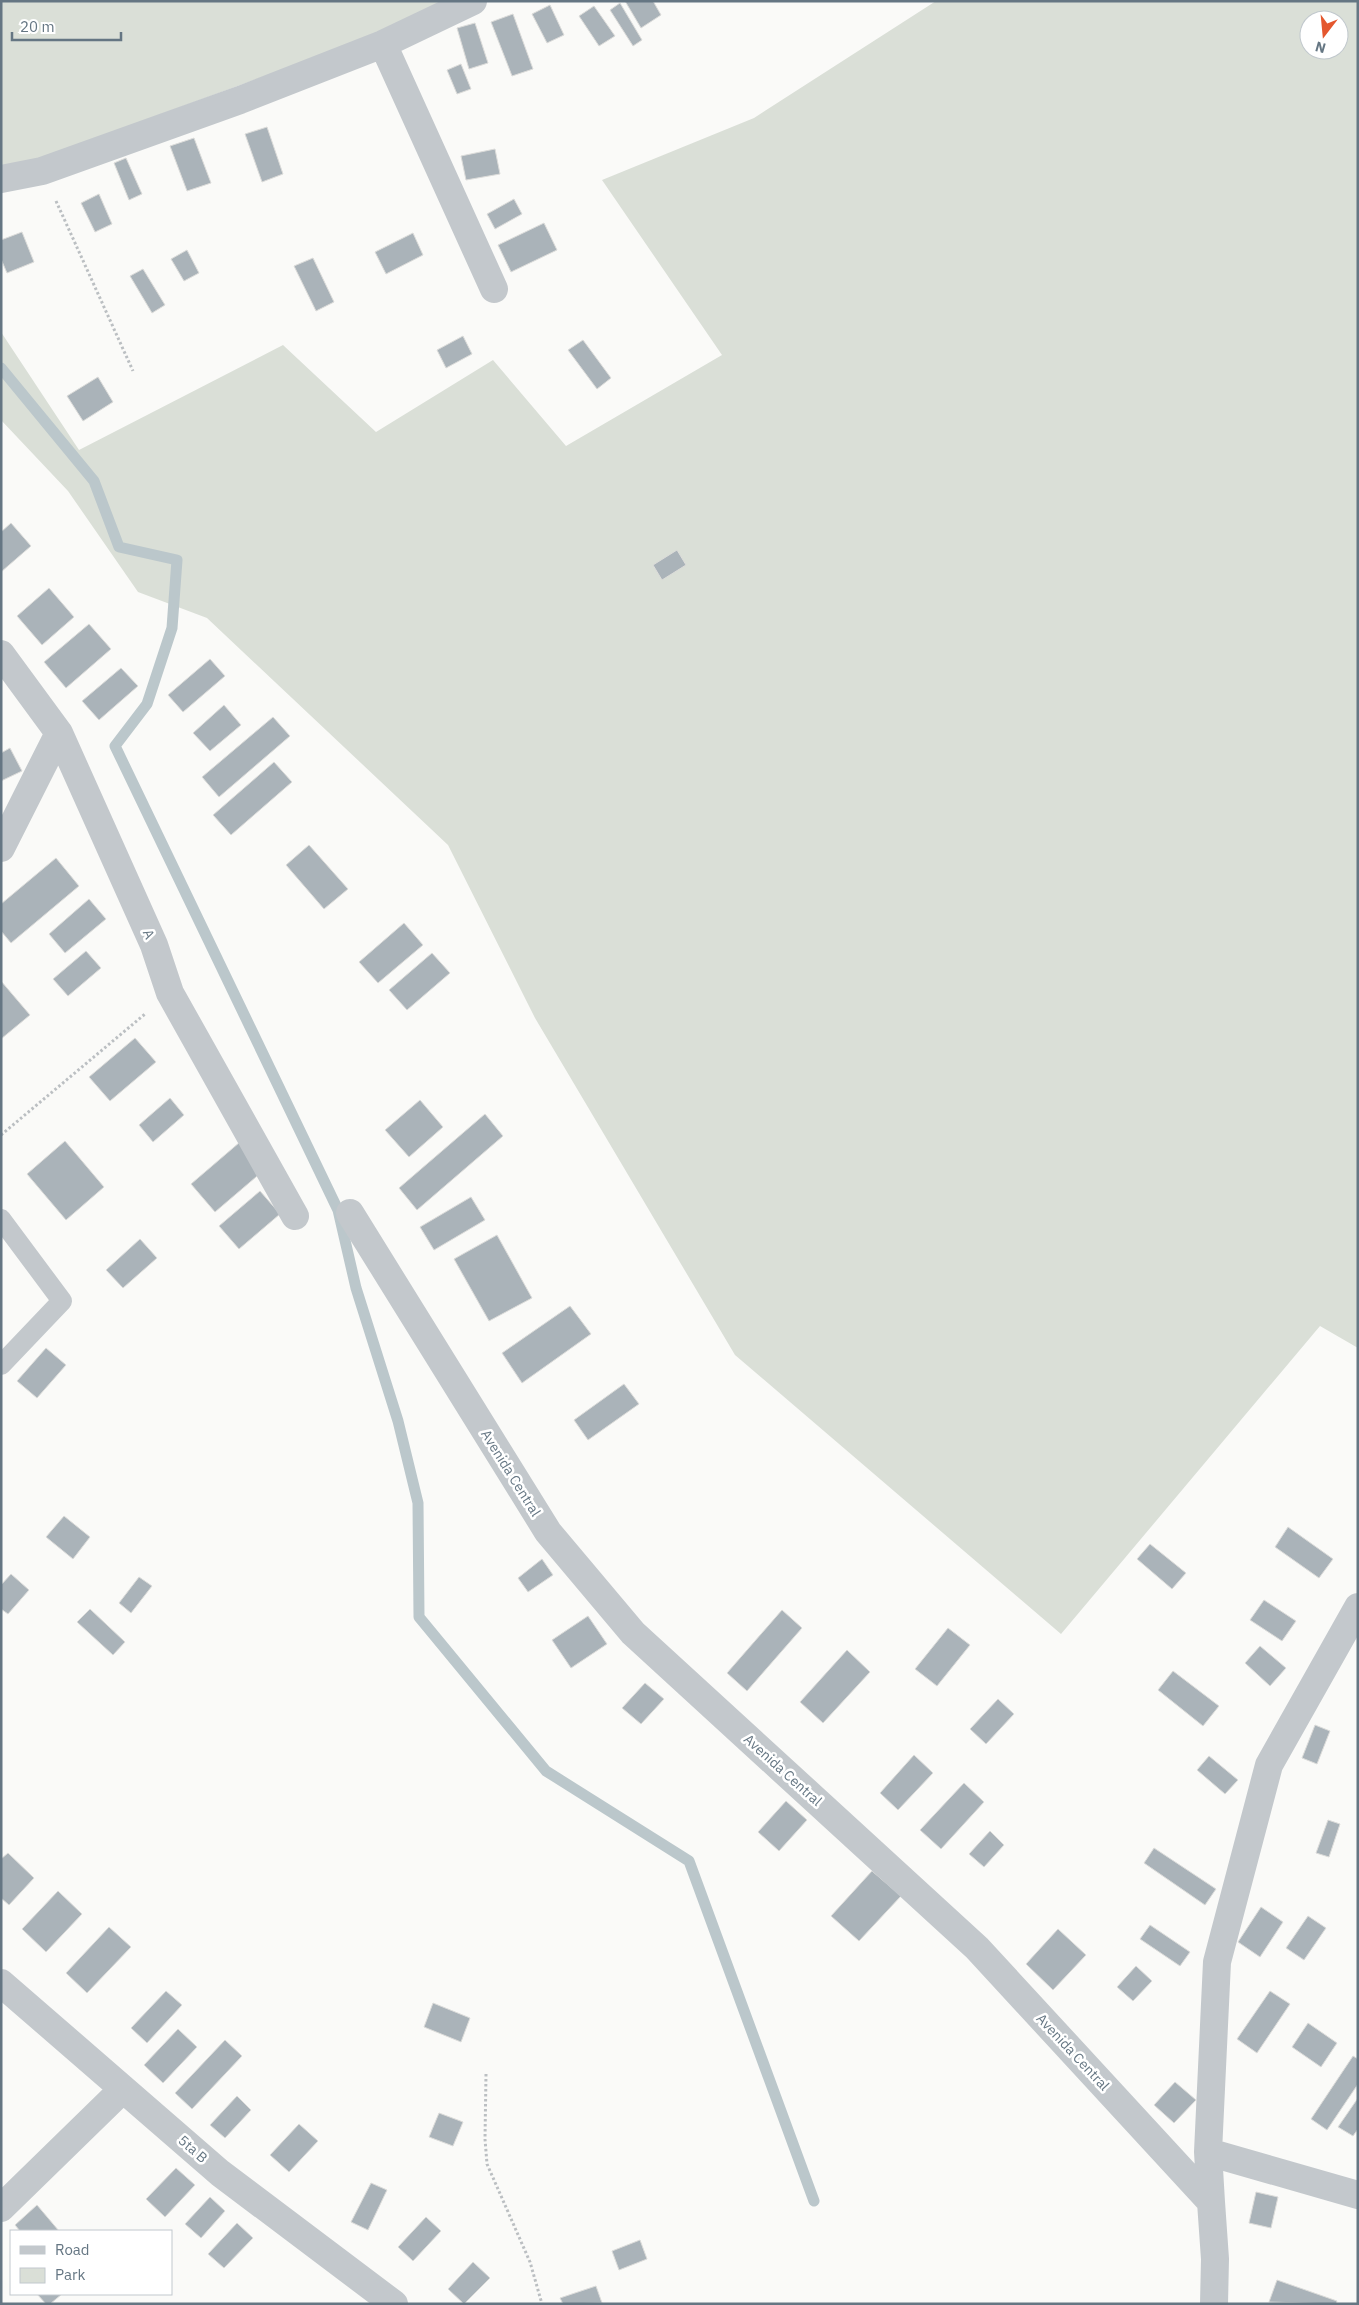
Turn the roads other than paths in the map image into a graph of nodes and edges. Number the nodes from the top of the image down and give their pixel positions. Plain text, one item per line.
1 (473, 1) edge
2 (383, 44) junction
3 (1, 179) edge
4 (494, 289) dead end
5 (1, 654) edge
6 (58, 733) junction
7 (1, 848) edge
8 (350, 1213) dead end
9 (294, 1216) dead end
10 (1, 1219) edge
11 (1, 1365) edge
12 (1358, 1607) edge
13 (1, 1983) edge
14 (123, 2089) junction
15 (1208, 2152) junction
16 (1358, 2195) edge
17 (1211, 2202) junction
18 (1, 2208) edge
19 (394, 2304) edge
20 (1214, 2304) edge

1 - 2 street
2 - 3 street
2 - 4 street
5 - 6 street, A
6 - 7 street
6 - 9 street, A
8 - 17 street, Avenida Central
10 - 11 lane
12 - 15 street
13 - 14 street, 5ta B
14 - 18 street
14 - 19 street, 5ta B
15 - 16 street
15 - 17 street
17 - 20 street

